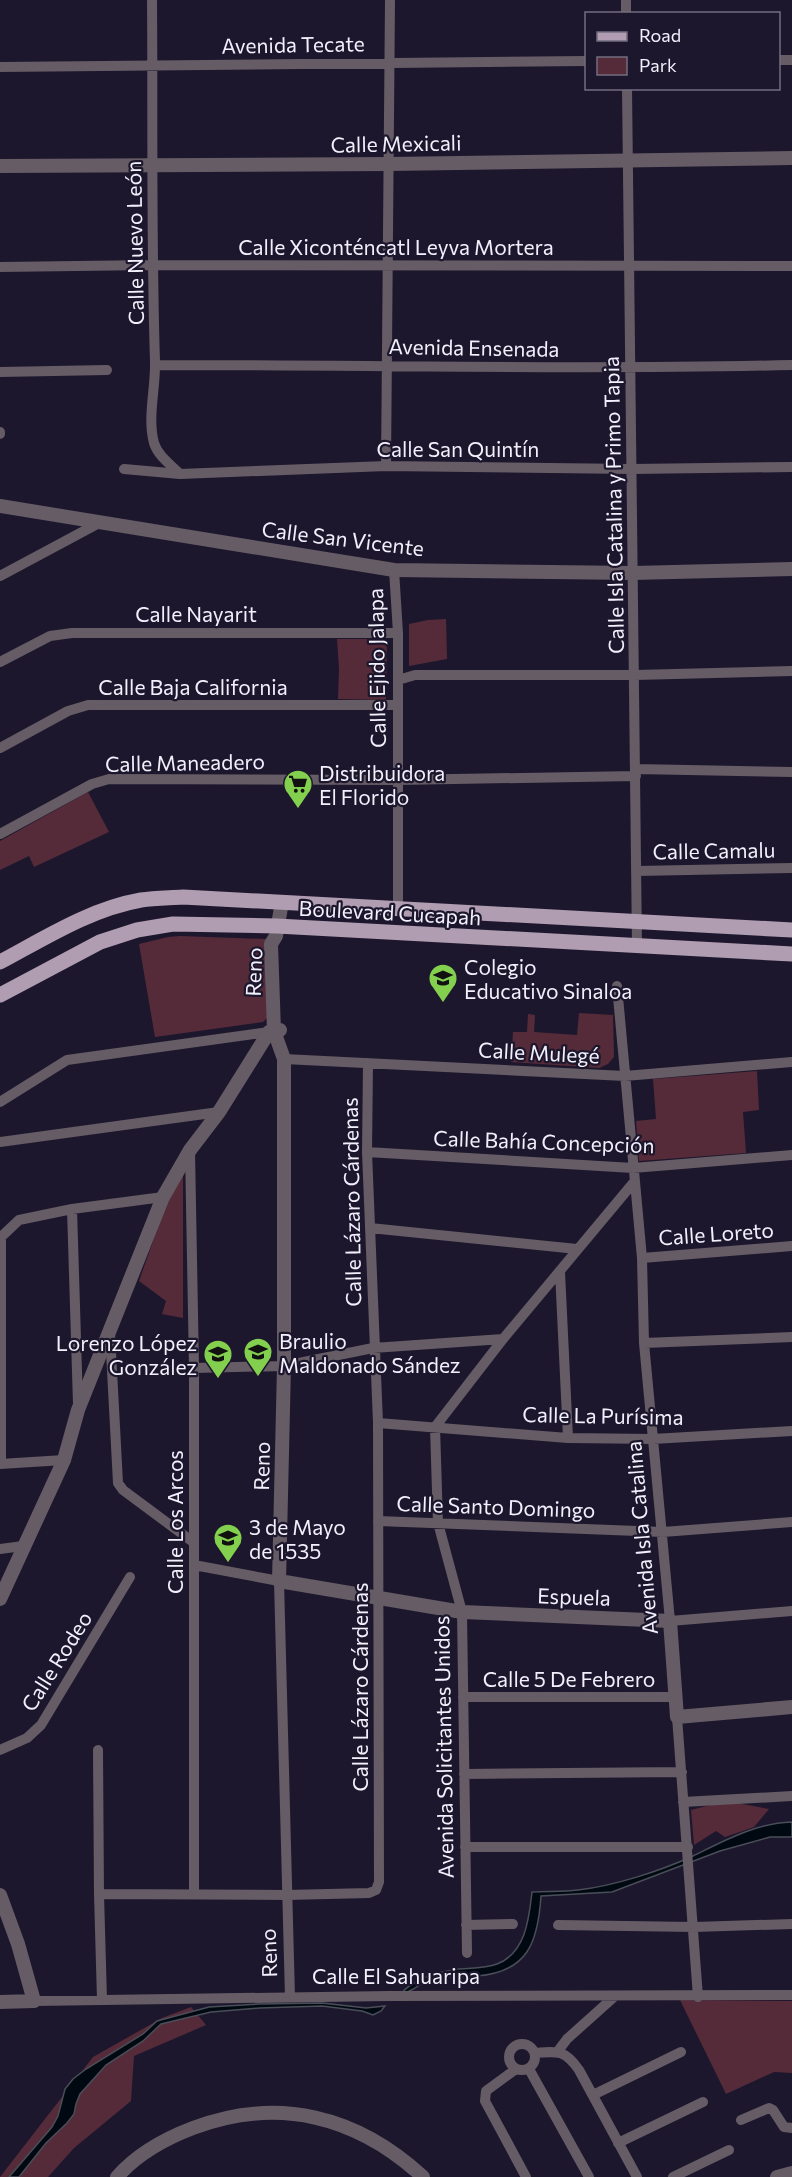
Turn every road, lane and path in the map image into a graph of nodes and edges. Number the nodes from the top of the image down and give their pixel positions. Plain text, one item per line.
1 (152, 0) edge
2 (390, 0) edge
3 (585, 61) edge
4 (390, 62) junction
5 (153, 66) junction
6 (0, 67) edge
7 (627, 90) edge
8 (792, 158) edge
9 (628, 161) junction
10 (389, 164) junction
11 (0, 166) edge
12 (151, 166) junction
13 (152, 265) junction
14 (630, 266) junction
15 (792, 266) edge
16 (0, 267) edge
17 (388, 267) junction
18 (156, 365) junction
19 (387, 365) junction
20 (792, 365) edge
21 (631, 369) junction
22 (107, 370) dead end
23 (0, 372) edge
24 (386, 466) junction
25 (792, 467) edge
26 (124, 469) dead end
27 (632, 469) junction
28 (180, 474) junction
29 (0, 506) edge
30 (99, 523) junction
31 (792, 569) edge
32 (394, 570) junction
33 (633, 573) junction
34 (0, 576) edge
35 (398, 633) junction
36 (0, 662) edge
37 (792, 671) edge
38 (635, 675) junction
39 (398, 680) junction
40 (397, 705) junction
41 (0, 748) edge
42 (636, 772) junction
43 (792, 772) edge
44 (397, 780) junction
45 (0, 834) edge
46 (792, 868) edge
47 (637, 871) junction
48 (282, 902) junction
49 (398, 908) junction
50 (638, 922) junction
51 (792, 930) edge
52 (276, 931) junction
53 (637, 946) junction
54 (792, 954) edge
55 (0, 962) edge
56 (617, 986) dead end
57 (0, 995) edge
58 (275, 1031) junction
59 (284, 1059) junction
60 (792, 1062) edge
61 (368, 1063) junction
62 (625, 1076) junction
63 (0, 1102) edge
64 (219, 1112) junction
65 (0, 1142) edge
66 (190, 1150) junction
67 (367, 1152) junction
68 (792, 1155) edge
69 (633, 1168) junction
70 (634, 1182) junction
71 (163, 1197) junction
72 (72, 1209) junction
73 (370, 1228) junction
74 (792, 1246) edge
75 (577, 1249) junction
76 (642, 1258) junction
77 (560, 1272) junction
78 (110, 1330) junction
79 (792, 1337) edge
80 (503, 1339) junction
81 (644, 1343) junction
82 (373, 1348) junction
83 (284, 1365) junction
84 (194, 1368) junction
85 (78, 1410) junction
86 (378, 1423) junction
87 (435, 1427) junction
88 (792, 1431) edge
89 (568, 1438) junction
90 (653, 1439) junction
91 (64, 1460) junction
92 (1, 1464) edge
93 (378, 1521) junction
94 (792, 1522) edge
95 (438, 1523) junction
96 (663, 1532) junction
97 (193, 1542) junction
98 (23, 1545) junction
99 (0, 1549) edge
100 (194, 1565) junction
101 (130, 1577) dead end
102 (279, 1581) junction
103 (0, 1599) edge
104 (379, 1599) junction
105 (792, 1611) edge
106 (462, 1612) junction
107 (670, 1621) junction
108 (463, 1697) junction
109 (676, 1698) junction
110 (792, 1707) edge
111 (677, 1717) junction
112 (0, 1750) edge
113 (98, 1750) dead end
114 (682, 1772) junction
115 (464, 1774) junction
116 (792, 1796) edge
117 (683, 1802) junction
118 (465, 1847) junction
119 (688, 1850) junction
120 (99, 1894) junction
121 (194, 1894) junction
122 (0, 1895) edge
123 (287, 1895) junction
124 (513, 1924) dead end
125 (792, 1924) edge
126 (466, 1925) junction
127 (558, 1925) dead end
128 (694, 1927) junction
129 (466, 1953) dead end
130 (792, 1995) edge
131 (615, 1996) junction
132 (698, 1996) junction
133 (290, 1997) junction
134 (102, 2000) junction
135 (34, 2001) junction
136 (0, 2002) edge
137 (558, 2051) junction
138 (681, 2052) dead end
139 (535, 2053) junction
140 (516, 2068) junction
141 (529, 2069) junction
142 (593, 2095) junction
143 (703, 2102) dead end
144 (741, 2120) dead end
145 (792, 2128) edge
146 (618, 2143) junction
147 (729, 2150) dead end
148 (792, 2173) edge
149 (117, 2177) edge
150 (423, 2177) edge
151 (526, 2177) edge
152 (589, 2177) edge
153 (637, 2177) edge
154 (673, 2177) edge
155 (777, 2177) edge

1 - 5 street, Calle Nuevo León
2 - 4 street
3 - 4 street, Avenida Tecate
4 - 5 street, Avenida Tecate
4 - 10 street
5 - 6 street, Avenida Tecate
5 - 12 street, Calle Nuevo León
7 - 9 street, Calle Isla Catalina y Primo Tapia
8 - 9 street, Calle Mexicali
9 - 10 street, Calle Mexicali
9 - 14 street, Calle Isla Catalina y Primo Tapia
10 - 12 street, Calle Mexicali
10 - 17 street
11 - 12 street, Calle Mexicali
12 - 13 street, Calle Nuevo León
13 - 16 street, Calle Xiconténcatl Leyva Mortera
13 - 17 street, Calle Xiconténcatl Leyva Mortera
13 - 18 street, Calle Nuevo León
14 - 15 street, Calle Xiconténcatl Leyva Mortera
14 - 17 street, Calle Xiconténcatl Leyva Mortera
14 - 21 street, Calle Isla Catalina y Primo Tapia
17 - 19 street
18 - 19 street, Avenida Ensenada
18 - 28 street, Calle Nuevo León
19 - 21 street, Avenida Ensenada
19 - 24 street
20 - 21 street, Avenida Ensenada
21 - 27 street, Calle Isla Catalina y Primo Tapia
22 - 23 street
24 - 27 street, Calle San Quintín
24 - 28 street, Calle San Quintín
25 - 27 street, Calle San Quintín
26 - 28 street, Calle San Quintín
27 - 33 street, Calle Isla Catalina y Primo Tapia
29 - 30 street, Calle San Vicente
30 - 32 street, Calle San Vicente
30 - 34 street
31 - 33 street, Calle San Vicente
32 - 33 street, Calle San Vicente
32 - 35 street, Calle Ejido Jalapa
33 - 38 street, Calle Isla Catalina y Primo Tapia
35 - 36 street, Calle Nayarit
35 - 39 street, Calle Ejido Jalapa
37 - 38 street
38 - 39 street
38 - 42 street, Calle Isla Catalina y Primo Tapia
39 - 40 street, Calle Ejido Jalapa
40 - 41 street, Calle Baja California
40 - 44 street, Calle Ejido Jalapa
42 - 43 street, Calle Maneadero
42 - 44 street, Calle Maneadero
42 - 47 street, Calle Isla Catalina y Primo Tapia
44 - 45 street, Calle Maneadero
44 - 49 street, Calle Ejido Jalapa
46 - 47 street, Calle Camalu
47 - 50 street, Calle Isla Catalina y Primo Tapia
48 - 49 main road, Boulevard Cucapah
48 - 52 street, Reno
48 - 55 main road, Boulevard Cucapah
49 - 50 main road, Boulevard Cucapah
50 - 51 main road, Boulevard Cucapah
50 - 53 street, Calle Isla Catalina y Primo Tapia
52 - 53 main road, Boulevard Cucapah
52 - 57 main road, Boulevard Cucapah
52 - 58 street, Reno
53 - 54 main road, Boulevard Cucapah
56 - 62 street, Avenida Isla Catalina
58 - 59 street, Reno
58 - 63 street
58 - 64 street
59 - 61 street, Calle Mulegé
59 - 83 street, Reno
60 - 62 street, Calle Mulegé
61 - 62 street, Calle Mulegé
61 - 67 street, Calle Lázaro Cárdenas
62 - 69 street, Avenida Isla Catalina
64 - 65 street
64 - 66 street
66 - 71 street
66 - 84 street, Calle Los Arcos
67 - 69 street, Calle Bahía Concepción
67 - 73 street, Calle Lázaro Cárdenas
68 - 69 street, Calle Bahía Concepción
69 - 70 street, Avenida Isla Catalina
70 - 75 street
70 - 76 street, Avenida Isla Catalina
71 - 72 street
71 - 78 street
72 - 85 street
72 - 92 street
73 - 75 street
73 - 82 street, Calle Lázaro Cárdenas
74 - 76 street, Calle Loreto
75 - 77 street
76 - 81 street, Avenida Isla Catalina
77 - 80 street
77 - 89 street
78 - 85 street
78 - 97 street
79 - 81 street
80 - 82 street
80 - 87 street
81 - 90 street, Avenida Isla Catalina
82 - 83 street
82 - 86 street, Calle Lázaro Cárdenas
83 - 84 street
83 - 102 street, Reno
84 - 97 street, Calle Los Arcos
85 - 91 street
86 - 87 street, Calle La Purísima
86 - 93 street, Calle Lázaro Cárdenas
87 - 89 street, Calle La Purísima
87 - 95 street, Avenida Solicitantes Unidos
88 - 90 street, Calle La Purísima
89 - 90 street, Calle La Purísima
90 - 96 street, Avenida Isla Catalina
91 - 92 street
91 - 98 street
93 - 95 street, Calle Santo Domingo
93 - 104 street, Calle Lázaro Cárdenas
94 - 96 street, Calle Santo Domingo
95 - 96 street, Calle Santo Domingo
95 - 106 street, Avenida Solicitantes Unidos
96 - 107 street, Avenida Isla Catalina
97 - 100 street, Calle Los Arcos
98 - 99 street
98 - 103 street
100 - 102 street
100 - 121 street, Calle Los Arcos
101 - 112 street, Calle Rodeo
102 - 104 street, Espuela
102 - 123 street, Reno
104 - 106 street, Espuela
104 - 123 street, Calle Lázaro Cárdenas
105 - 107 street, Espuela
106 - 107 street, Espuela
106 - 108 street, Avenida Solicitantes Unidos
107 - 109 street, Avenida Isla Catalina
108 - 109 street, Calle 5 De Febrero
108 - 115 street, Avenida Solicitantes Unidos
109 - 111 street, Avenida Isla Catalina
110 - 111 street
111 - 114 street, Avenida Isla Catalina
113 - 120 street
114 - 115 street
114 - 117 street, Avenida Isla Catalina
115 - 118 street, Avenida Solicitantes Unidos
116 - 117 street
117 - 119 street, Avenida Isla Catalina
118 - 119 street
118 - 126 street, Avenida Solicitantes Unidos
119 - 128 street, Avenida Isla Catalina
120 - 121 street, Calle Lázaro Cárdenas
120 - 134 street
121 - 123 street, Calle Lázaro Cárdenas
122 - 135 street
123 - 133 street, Reno
124 - 126 street
125 - 128 street
126 - 129 street, Avenida Solicitantes Unidos
127 - 128 street
128 - 132 street, Avenida Isla Catalina
130 - 132 street, Calle El Sahuaripa
131 - 132 street, Calle El Sahuaripa
131 - 133 street, Calle El Sahuaripa
131 - 137 street
133 - 134 street, Calle El Sahuaripa
134 - 135 street, Calle El Sahuaripa
135 - 136 street, Calle El Sahuaripa
137 - 139 street
137 - 142 street
138 - 142 street
139 - 140 street
139 - 141 street
140 - 141 street
140 - 151 street
141 - 152 street
142 - 146 street
143 - 146 street
144 - 145 street
146 - 153 street
147 - 154 street
148 - 155 street
149 - 150 street

